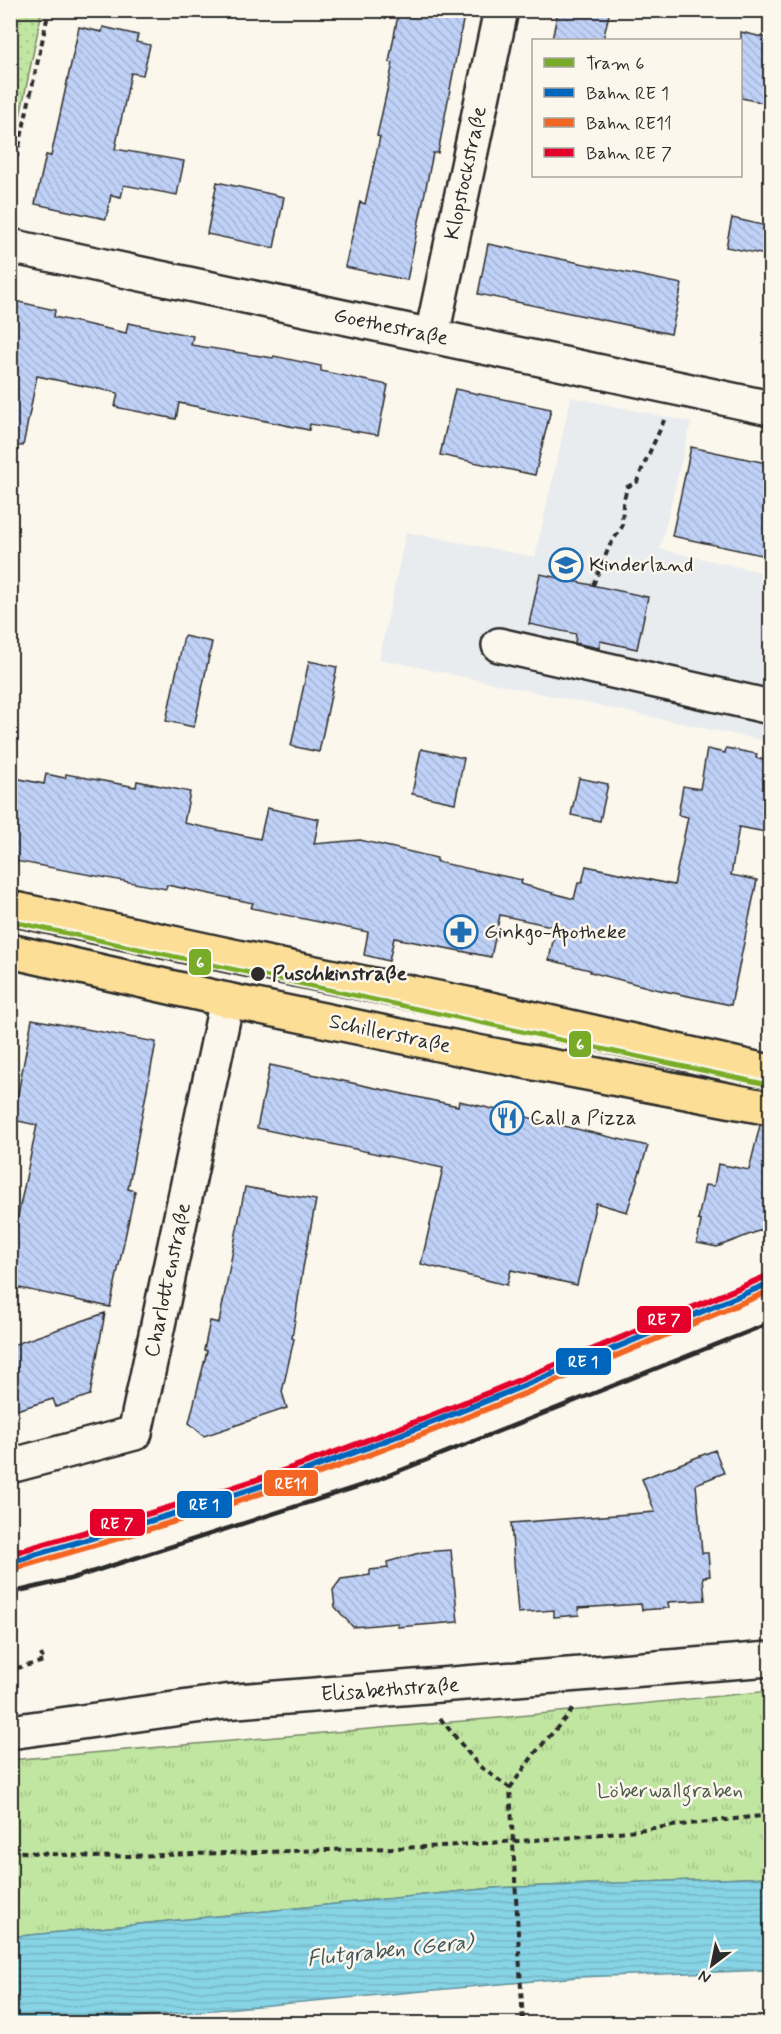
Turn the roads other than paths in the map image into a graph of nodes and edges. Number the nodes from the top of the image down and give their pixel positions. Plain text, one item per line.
1 (501, 10) edge
2 (10, 246) edge
3 (432, 335) junction
4 (771, 408) edge
5 (499, 645) dead end
6 (771, 706) edge
7 (10, 908) edge
8 (10, 951) edge
9 (227, 1000) junction
10 (771, 1072) edge
11 (771, 1108) edge
12 (10, 1466) edge
13 (771, 1659) edge
14 (10, 1732) edge

1 - 3 street, Klopstockstraße
2 - 3 street, Goethestraße
3 - 4 street, Goethestraße
5 - 6 street
7 - 10 main road
8 - 9 main road, Schillerstraße
9 - 11 main road, Schillerstraße
9 - 12 street, Charlottenstraße
13 - 14 street, Elisabethstraße

